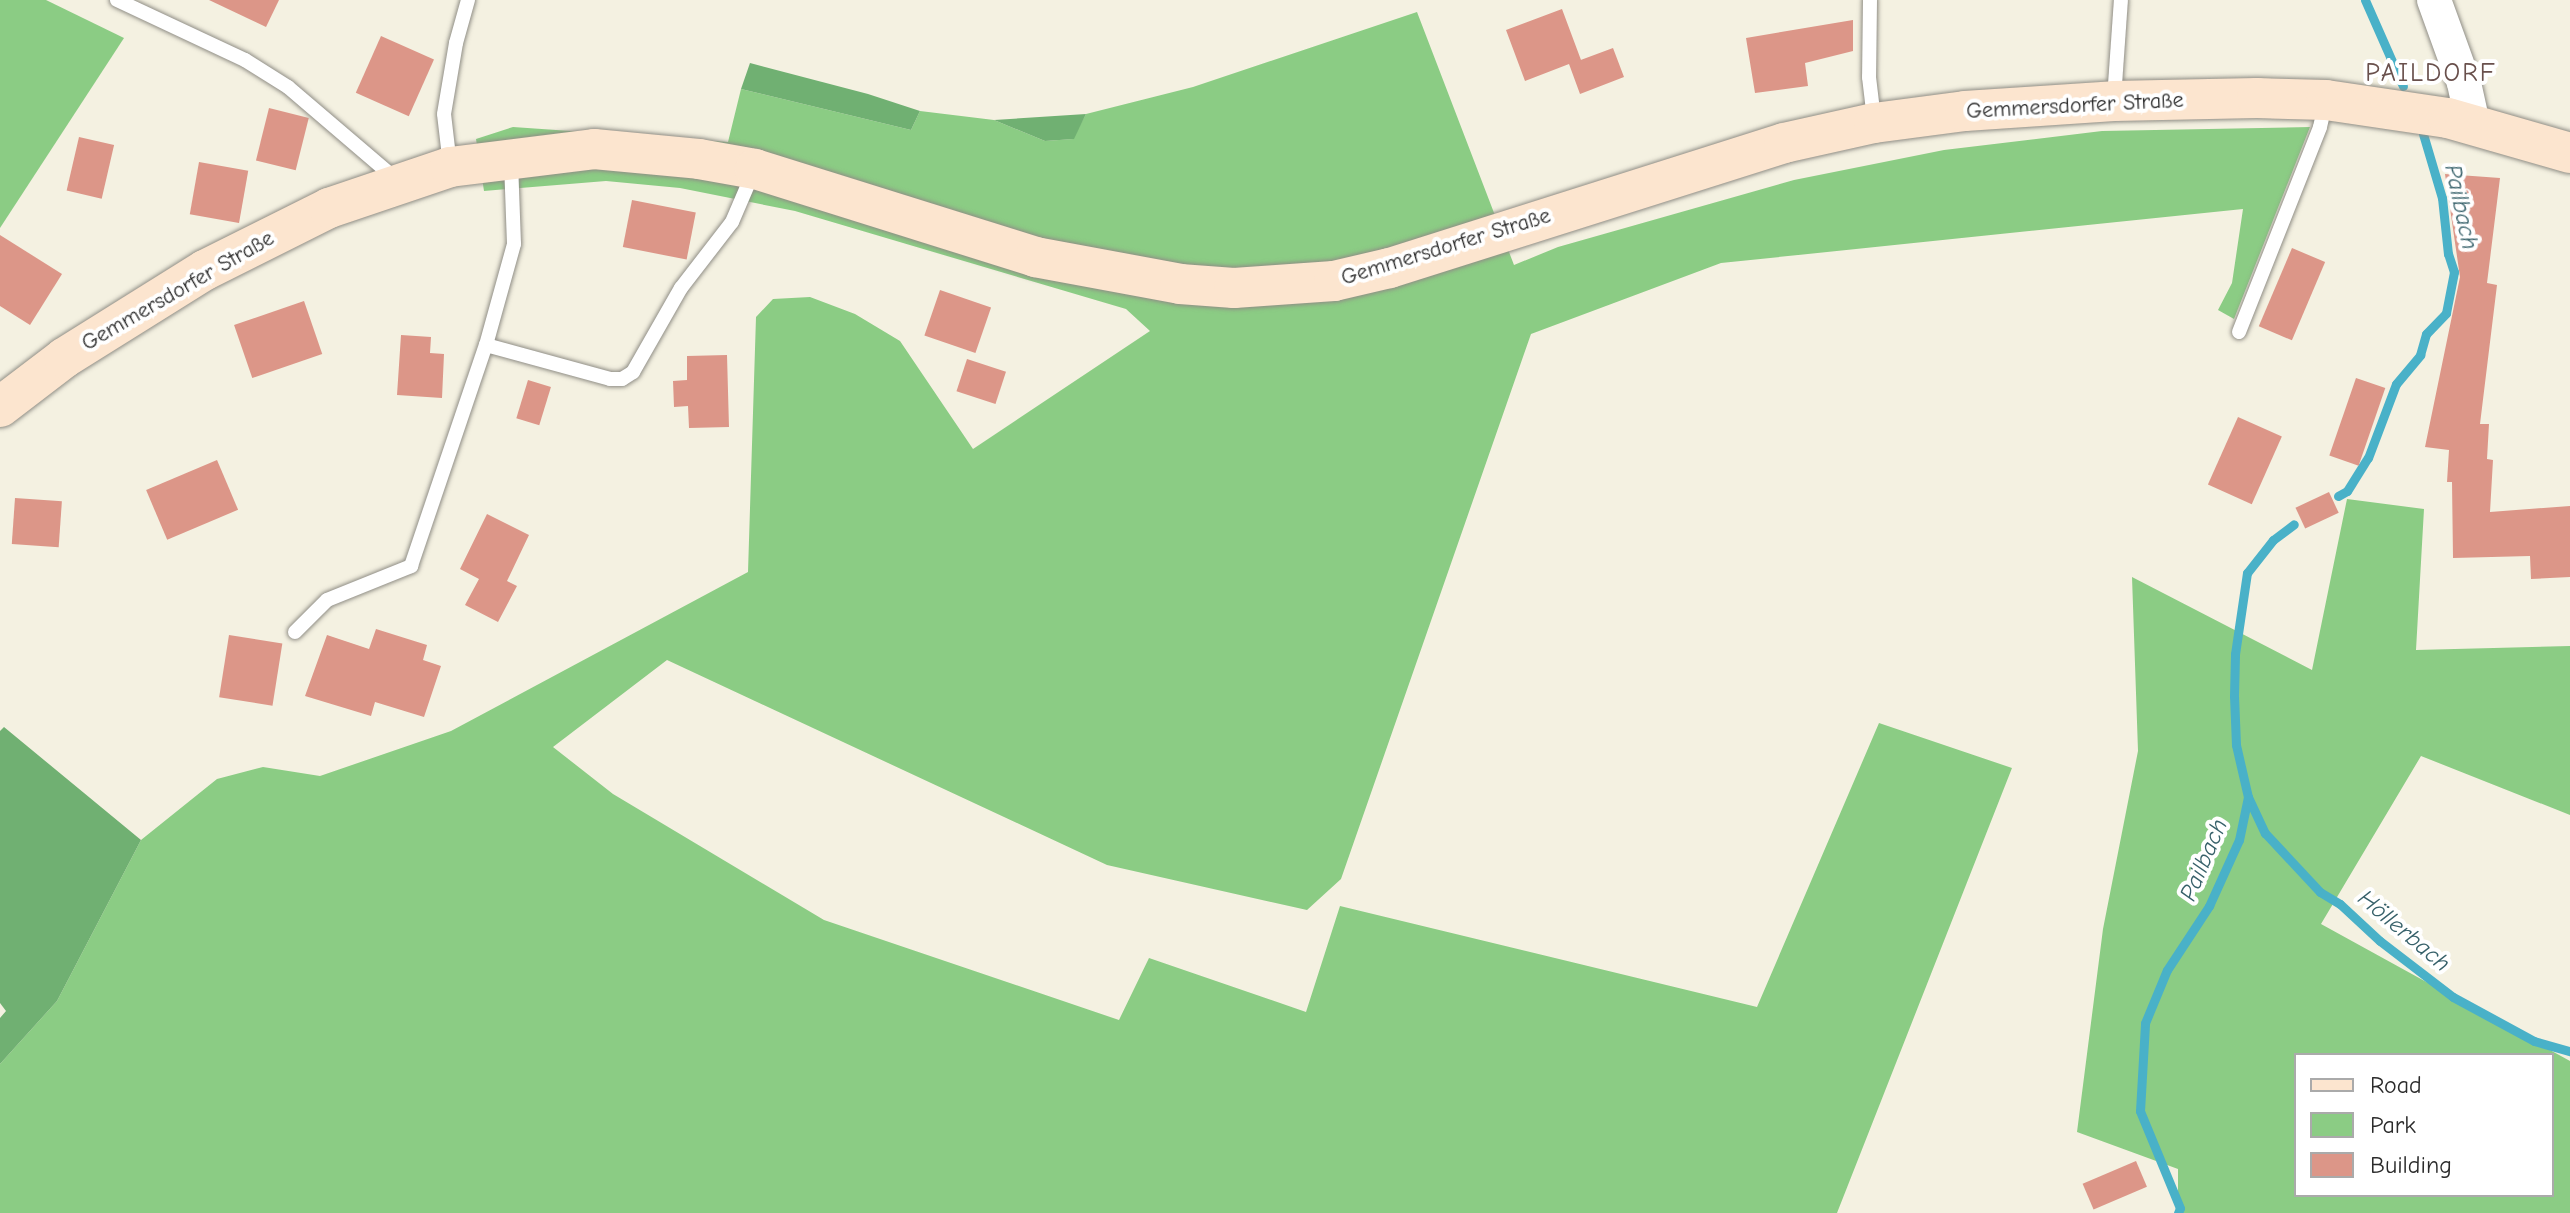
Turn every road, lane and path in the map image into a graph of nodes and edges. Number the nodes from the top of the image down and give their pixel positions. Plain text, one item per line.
1 (117, 0) edge
2 (468, 0) edge
3 (1870, 0) edge
4 (2121, 0) edge
5 (2434, 0) edge
6 (2326, 100) junction
7 (2114, 101) junction
8 (1874, 123) junction
9 (2473, 124) junction
10 (2570, 153) edge
11 (510, 158) junction
12 (450, 167) junction
13 (755, 169) junction
14 (400, 182) junction
15 (2239, 332) dead end
16 (486, 345) junction
17 (0, 407) edge
18 (295, 632) dead end

1 - 14 lane
2 - 12 lane
3 - 8 lane
4 - 7 lane
5 - 9 street
6 - 7 main road, Gemmersdorfer Straße
6 - 9 main road, Gemmersdorfer Straße
6 - 15 lane
7 - 8 main road, Gemmersdorfer Straße
8 - 13 main road, Gemmersdorfer Straße
9 - 10 main road, Gemmersdorfer Straße
11 - 12 main road, Gemmersdorfer Straße
11 - 13 main road, Gemmersdorfer Straße
11 - 16 lane
12 - 14 main road, Gemmersdorfer Straße
13 - 16 lane
14 - 17 main road, Gemmersdorfer Straße
16 - 18 lane

